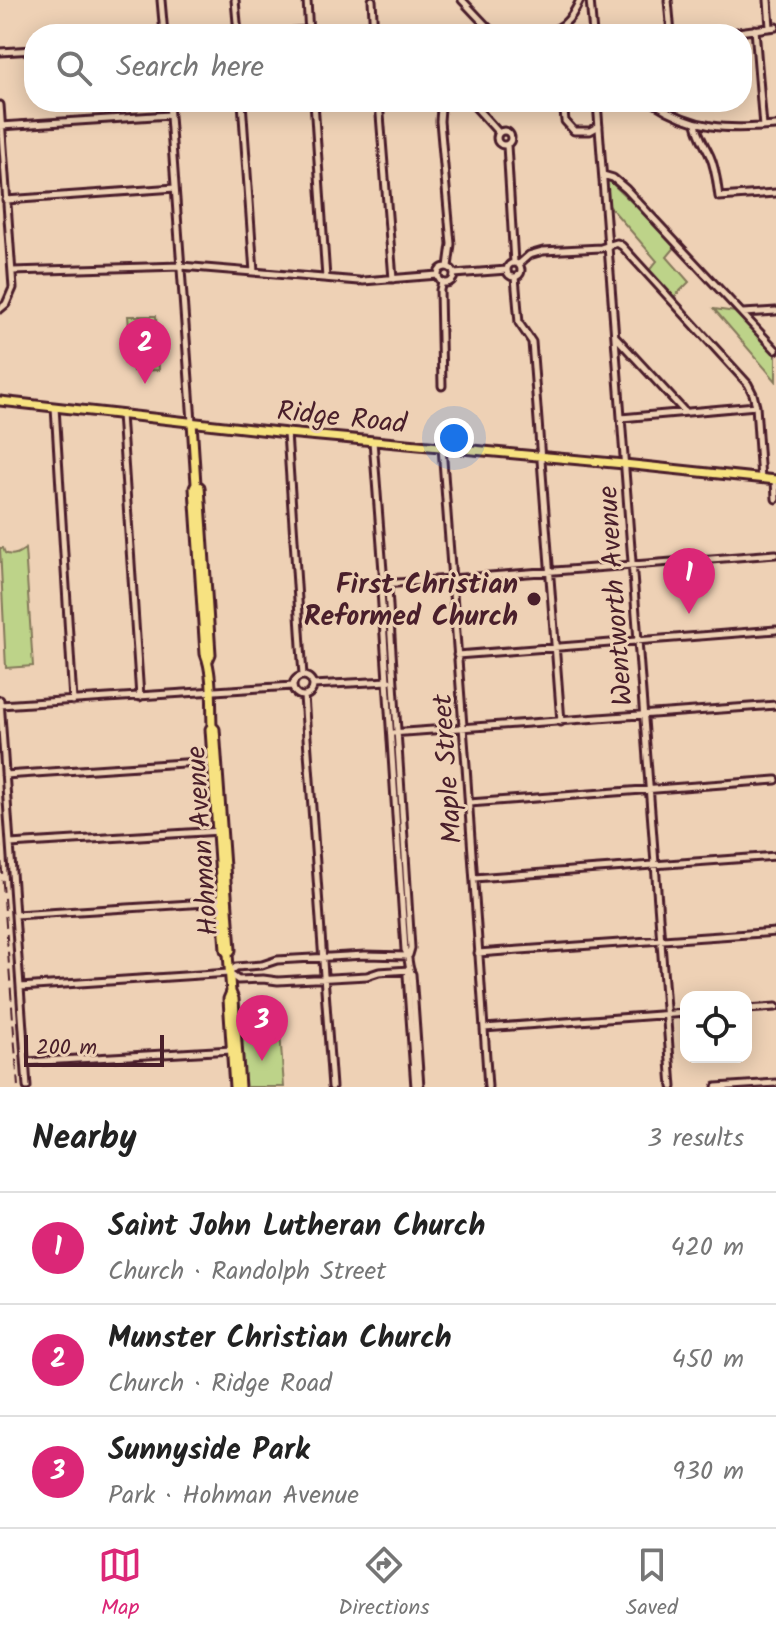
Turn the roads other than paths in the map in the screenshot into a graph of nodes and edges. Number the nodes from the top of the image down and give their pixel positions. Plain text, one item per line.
1 (161, 0) edge
2 (235, 0) edge
3 (307, 0) edge
4 (372, 0) edge
5 (462, 0) edge
6 (580, 0) edge
7 (590, 0) edge
8 (668, 0) edge
9 (768, 0) edge
10 (163, 24) edge
11 (237, 24) edge
12 (308, 24) edge
13 (373, 24) edge
14 (485, 24) edge
15 (563, 24) edge
16 (592, 24) edge
17 (670, 24) edge
18 (773, 27) edge
19 (752, 29) edge
20 (755, 29) junction
21 (24, 51) edge
22 (0, 52) edge
23 (0, 105) edge
24 (170, 112) edge
25 (243, 112) edge
26 (315, 112) edge
27 (380, 112) edge
28 (441, 112) edge
29 (480, 112) edge
30 (564, 112) edge
31 (598, 112) edge
32 (669, 112) edge
33 (170, 115) junction
34 (696, 124) junction
35 (1, 126) edge
36 (599, 126) junction
37 (776, 126) edge
38 (763, 127) junction
39 (590, 131) junction
40 (499, 133) junction
41 (600, 135) junction
42 (507, 145) junction
43 (603, 175) junction
44 (175, 188) junction
45 (776, 193) edge
46 (6, 200) junction
47 (609, 245) junction
48 (516, 264) junction
49 (181, 266) junction
50 (448, 267) junction
51 (507, 270) junction
52 (12, 271) junction
53 (254, 272) junction
54 (454, 274) junction
55 (438, 275) junction
56 (515, 277) junction
57 (326, 278) junction
58 (393, 279) junction
59 (442, 282) junction
60 (0, 309) edge
61 (776, 311) edge
62 (743, 313) junction
63 (615, 336) junction
64 (776, 350) edge
65 (442, 386) dead end
66 (0, 401) edge
67 (756, 406) junction
68 (55, 407) junction
69 (685, 412) junction
70 (121, 414) junction
71 (621, 418) junction
72 (192, 422) junction
73 (287, 433) junction
74 (373, 441) junction
75 (442, 447) junction
76 (540, 456) junction
77 (624, 464) junction
78 (761, 479) junction
79 (775, 480) edge
80 (776, 499) edge
81 (776, 554) edge
82 (632, 566) junction
83 (549, 572) junction
84 (451, 579) junction
85 (384, 584) junction
86 (776, 630) edge
87 (638, 641) junction
88 (555, 646) junction
89 (457, 655) junction
90 (303, 676) junction
91 (391, 681) junction
92 (313, 685) junction
93 (293, 686) junction
94 (210, 693) junction
95 (304, 696) junction
96 (140, 697) junction
97 (73, 701) junction
98 (0, 704) edge
99 (776, 705) edge
100 (643, 716) junction
101 (561, 722) junction
102 (463, 728) junction
103 (394, 733) junction
104 (215, 761) junction
105 (5, 775) junction
106 (776, 780) edge
107 (649, 790) junction
108 (469, 803) junction
109 (220, 831) junction
110 (10, 844) junction
111 (776, 856) edge
112 (655, 864) junction
113 (474, 878) junction
114 (225, 902) junction
115 (15, 915) junction
116 (776, 932) edge
117 (660, 939) junction
118 (478, 953) junction
119 (408, 955) junction
120 (324, 957) junction
121 (409, 970) junction
122 (229, 973) junction
123 (325, 978) junction
124 (20, 987) junction
125 (776, 1007) edge
126 (752, 1009) edge
127 (680, 1014) edge
128 (666, 1015) junction
129 (483, 1028) junction
130 (235, 1049) junction
131 (26, 1062) junction
132 (776, 1083) edge
133 (741, 1086) edge
134 (27, 1087) edge
135 (237, 1087) edge
136 (332, 1087) edge
137 (418, 1087) edge
138 (488, 1087) edge
139 (672, 1087) edge
140 (716, 1087) edge

1 - 10 street
2 - 11 street
3 - 12 street
4 - 13 street
5 - 14 street
6 - 15 street
7 - 16 street
8 - 17 street
9 - 18 street
18 - 20 street
19 - 20 street
20 - 38 street
21 - 22 street
23 - 35 street
24 - 33 street, Hohman Avenue
25 - 53 street
26 - 57 street
27 - 58 street
28 - 50 street
29 - 40 street
30 - 39 street
31 - 36 street, Wentworth Avenue
32 - 34 street
33 - 35 street
33 - 44 street, Hohman Avenue
34 - 38 street
34 - 45 street
35 - 46 street
36 - 39 street
36 - 41 street, Wentworth Avenue
37 - 38 street
39 - 41 street
40 - 42 street
40 - 42 street
41 - 43 street, Wentworth Avenue
42 - 48 street
43 - 47 street, Wentworth Avenue
43 - 62 street
44 - 46 street
44 - 49 street, Hohman Avenue
46 - 52 street
47 - 48 street
47 - 63 street, Wentworth Avenue
47 - 67 street
48 - 51 street
48 - 56 street
49 - 52 street
49 - 53 street
49 - 72 street, Hohman Avenue
50 - 54 street
50 - 55 street
51 - 54 street
51 - 56 street
52 - 60 street
53 - 57 street
54 - 59 street
55 - 58 street
55 - 59 street
56 - 76 street
57 - 58 street
59 - 65 street
61 - 62 street
62 - 64 street
63 - 69 street
63 - 71 street, Wentworth Avenue
66 - 68 main road, Ridge Road
67 - 69 street
67 - 78 street
68 - 70 main road, Ridge Road
68 - 97 street
69 - 71 street
70 - 72 main road, Ridge Road
70 - 96 street
71 - 77 street, Wentworth Avenue
72 - 73 main road, Ridge Road
72 - 94 main road, Hohman Avenue
73 - 74 main road, Ridge Road
73 - 90 street
74 - 75 main road, Ridge Road
74 - 85 street
75 - 76 main road, Ridge Road
75 - 84 street, Maple Street
76 - 77 main road, Ridge Road
76 - 83 street
77 - 78 main road, Ridge Road
77 - 82 street, Wentworth Avenue
78 - 79 main road, Ridge Road
79 - 80 street
81 - 82 street
82 - 83 street
82 - 87 street, Wentworth Avenue
83 - 84 street
83 - 88 street
84 - 85 street
84 - 89 street, Maple Street
85 - 91 street
86 - 87 street
87 - 88 street
87 - 100 street, Wentworth Avenue
88 - 89 street
88 - 101 street
89 - 102 street, Maple Street
90 - 92 street
90 - 93 street
91 - 92 street
91 - 103 street
92 - 95 street
93 - 94 street
93 - 95 street
94 - 96 street
94 - 104 main road, Hohman Avenue
95 - 120 street
96 - 97 street
97 - 98 street
98 - 105 street
99 - 100 street
100 - 101 street
100 - 107 street, Wentworth Avenue
101 - 102 street
102 - 103 street
102 - 108 street, Maple Street
103 - 119 street
104 - 105 street
104 - 109 main road, Hohman Avenue
105 - 110 street
106 - 107 street
107 - 108 street
107 - 112 street, Wentworth Avenue
108 - 113 street, Maple Street
109 - 110 street
109 - 114 main road, Hohman Avenue
110 - 115 street
111 - 112 street
112 - 113 street
112 - 117 street, Wentworth Avenue
113 - 118 street, Maple Street
114 - 115 street
114 - 122 main road, Hohman Avenue
115 - 124 street
116 - 117 street
117 - 118 street
117 - 128 street, Wentworth Avenue
118 - 129 street, Maple Street
119 - 120 street
119 - 121 street
120 - 122 street
120 - 123 street
121 - 123 street
121 - 137 street
122 - 123 street
122 - 124 street
122 - 130 main road, Hohman Avenue
123 - 136 street
124 - 131 street
125 - 126 street
127 - 128 street
128 - 129 street
128 - 139 street, Wentworth Avenue
129 - 138 street, Maple Street
130 - 131 street
130 - 135 main road, Hohman Avenue
131 - 134 street
132 - 133 street
133 - 140 street

